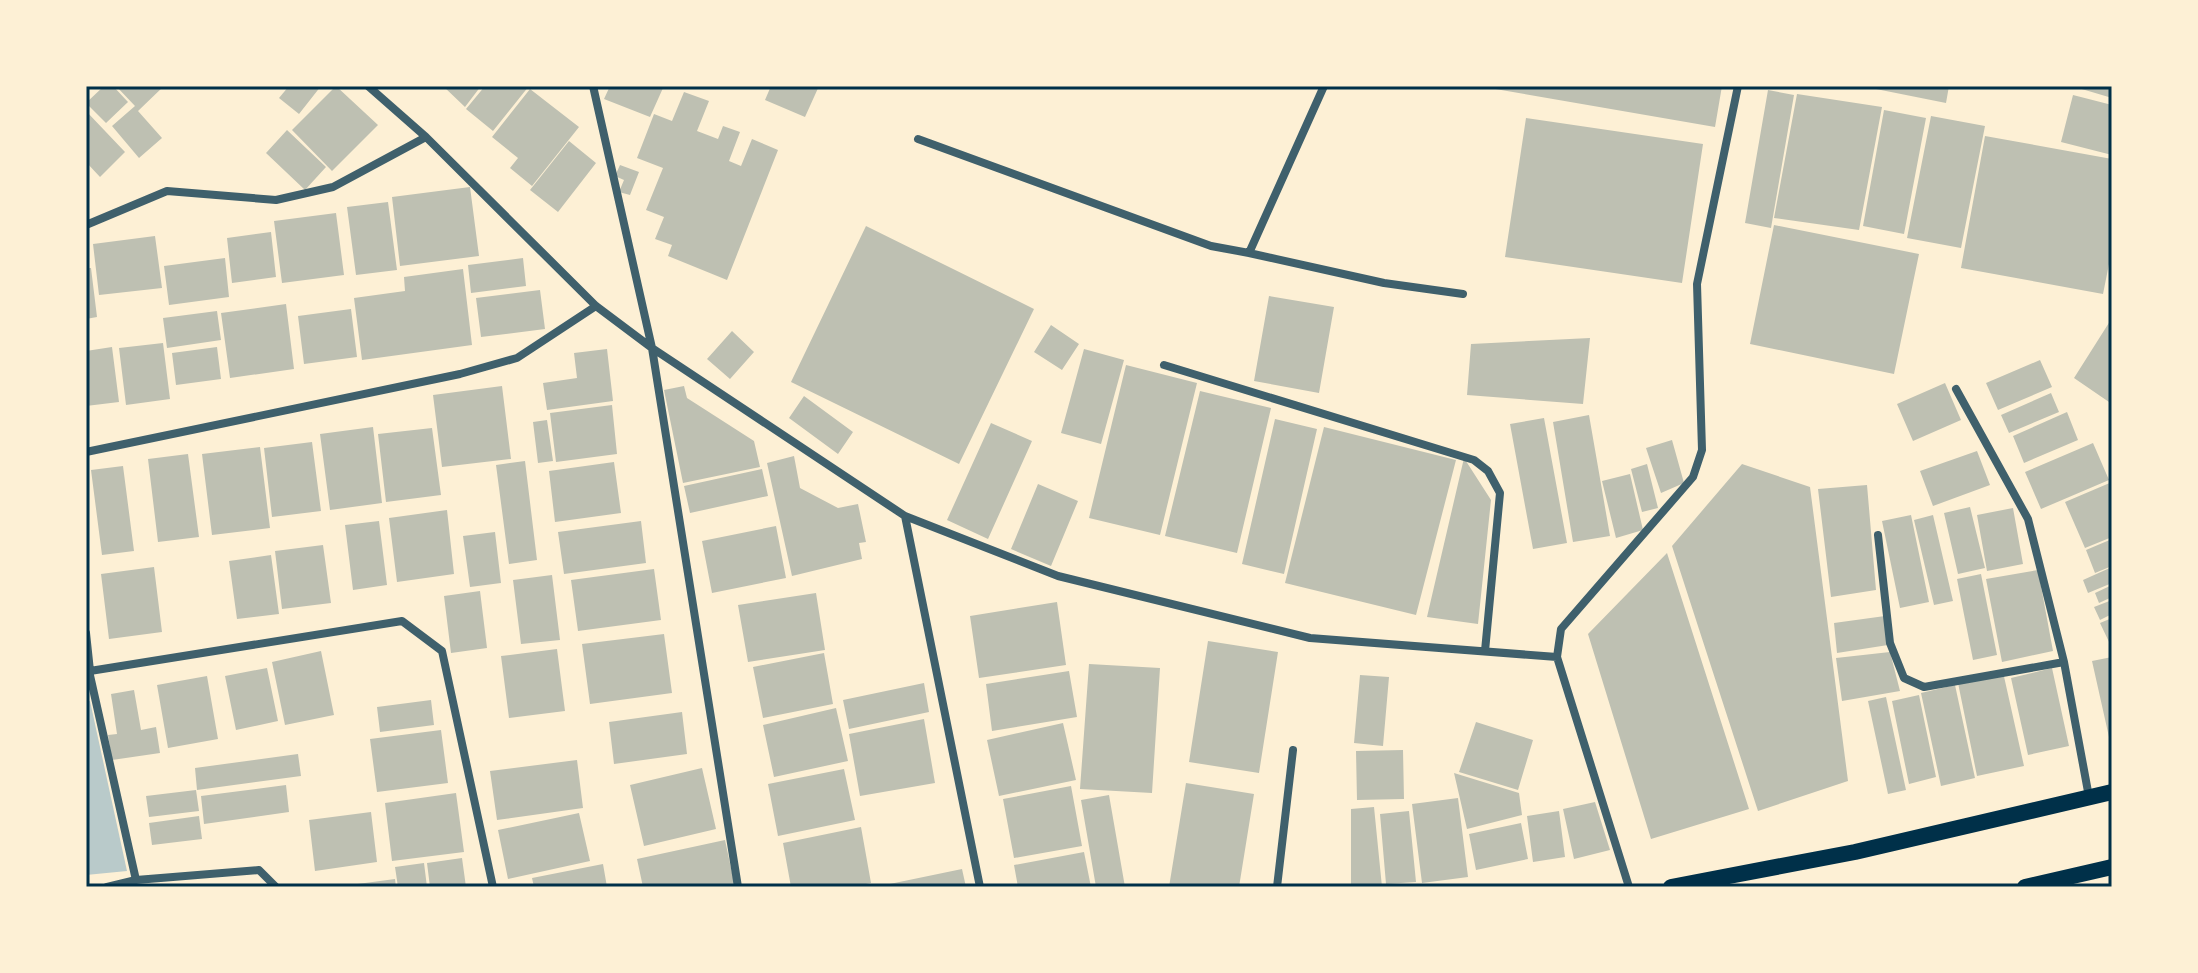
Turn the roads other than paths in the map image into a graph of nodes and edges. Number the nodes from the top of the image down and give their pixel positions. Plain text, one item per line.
1 (368, 86) edge
2 (593, 86) edge
3 (1324, 86) edge
4 (1738, 86) edge
5 (426, 137) junction
6 (918, 139) dead end
7 (86, 225) edge
8 (1249, 253) junction
9 (1463, 294) dead end
10 (596, 306) junction
11 (652, 348) junction
12 (1164, 365) dead end
13 (1956, 389) dead end
14 (86, 452) edge
15 (905, 516) junction
16 (1878, 535) dead end
17 (86, 633) edge
18 (1485, 651) junction
19 (1557, 657) junction
20 (2064, 662) junction
21 (88, 671) edge
22 (1293, 750) dead end
23 (2112, 792) edge
24 (2089, 797) junction
25 (2112, 867) edge
26 (136, 880) junction
27 (107, 887) edge
28 (276, 887) edge
29 (493, 887) edge
30 (738, 887) edge
31 (980, 887) edge
32 (1277, 887) edge
33 (1629, 887) edge
34 (1671, 887) edge
35 (2025, 887) edge

1 - 5 street
2 - 11 street
3 - 8 street
4 - 19 street
5 - 7 street
5 - 10 street
6 - 8 street
8 - 9 street
10 - 11 street
10 - 14 street
11 - 15 street
11 - 30 street
12 - 18 street
13 - 20 street
15 - 18 street
15 - 31 street
16 - 20 street
17 - 21 street
18 - 19 street
19 - 33 street
20 - 24 street
21 - 26 street
21 - 29 street
22 - 32 street
23 - 24 main road
24 - 34 main road
25 - 35 main road
26 - 27 street
26 - 28 street

